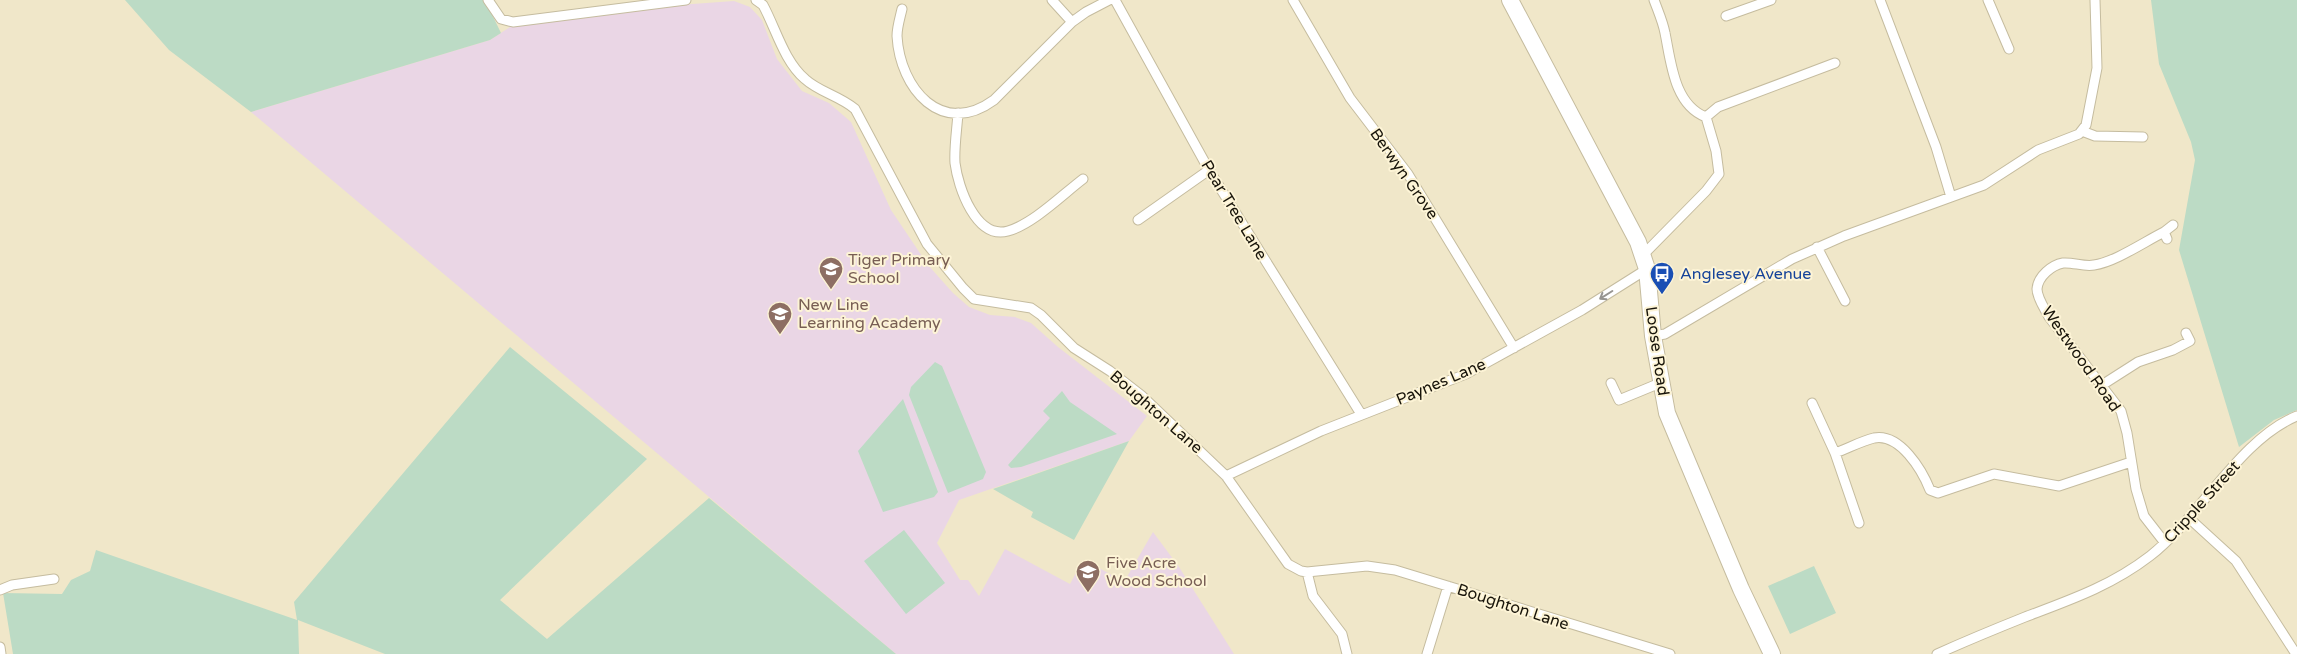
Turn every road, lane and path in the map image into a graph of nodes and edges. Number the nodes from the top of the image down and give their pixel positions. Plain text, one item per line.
1 (488, 0) edge
2 (686, 0) edge
3 (756, 0) edge
4 (1052, 0) edge
5 (1109, 0) edge
6 (1115, 0) edge
7 (1293, 0) edge
8 (1510, 0) edge
9 (1654, 0) edge
10 (1771, 0) edge
11 (1880, 0) edge
12 (1988, 0) edge
13 (2095, 0) edge
14 (902, 10) dead end
15 (1726, 16) dead end
16 (1072, 22) junction
17 (2009, 49) dead end
18 (1835, 63) dead end
19 (958, 113) junction
20 (1706, 117) junction
21 (2082, 132) junction
22 (2143, 137) dead end
23 (1209, 170) junction
24 (1083, 179) dead end
25 (1951, 197) junction
26 (1138, 220) dead end
27 (2173, 225) dead end
28 (1817, 247) junction
29 (1645, 262) junction
30 (1845, 301) dead end
31 (1653, 336) junction
32 (2188, 337) dead end
33 (1514, 348) junction
34 (1611, 383) dead end
35 (1660, 383) junction
36 (2102, 385) junction
37 (1812, 403) dead end
38 (1361, 414) junction
39 (2297, 416) edge
40 (1834, 453) junction
41 (2131, 462) junction
42 (1226, 476) junction
43 (2190, 519) junction
44 (1859, 523) dead end
45 (2165, 543) junction
46 (1307, 572) junction
47 (54, 580) dead end
48 (1448, 586) junction
49 (0, 590) edge
50 (0, 647) edge
51 (2295, 649) edge
52 (1664, 653) edge
53 (1, 654) edge
54 (1347, 654) edge
55 (1426, 654) edge
56 (1772, 654) edge
57 (1937, 654) edge

1 - 2 street
3 - 42 street, Boughton Lane
4 - 16 street
5 - 16 street
6 - 23 street, Pear Tree Lane
7 - 33 street, Berwyn Grove
8 - 29 highway, Loose Road
9 - 20 street
10 - 15 street
11 - 25 street
12 - 17 street
13 - 21 street
14 - 19 street
16 - 19 street
18 - 20 street
19 - 24 street
20 - 29 street, Paynes Lane
21 - 22 street
21 - 25 street
23 - 26 street
23 - 38 street, Pear Tree Lane
25 - 28 street
27 - 36 street, Westwood Road
28 - 30 street
28 - 31 street
29 - 31 highway, Loose Road
29 -> 33 street, Paynes Lane
31 - 35 highway, Loose Road
32 - 36 street
33 - 38 street, Paynes Lane
34 - 35 street
35 - 56 highway, Loose Road
36 - 41 street, Westwood Road
37 - 40 street
38 - 42 street, Paynes Lane
39 - 43 street, Cripple Street
40 - 41 street
40 - 44 street
41 - 45 street, Westwood Road
42 - 46 street, Boughton Lane
43 - 45 street, Cripple Street
43 - 51 street
45 - 57 street, Cripple Street
46 - 48 street, Boughton Lane
46 - 54 street
47 - 49 street
48 - 52 street, Boughton Lane
48 - 55 street
50 - 53 street

